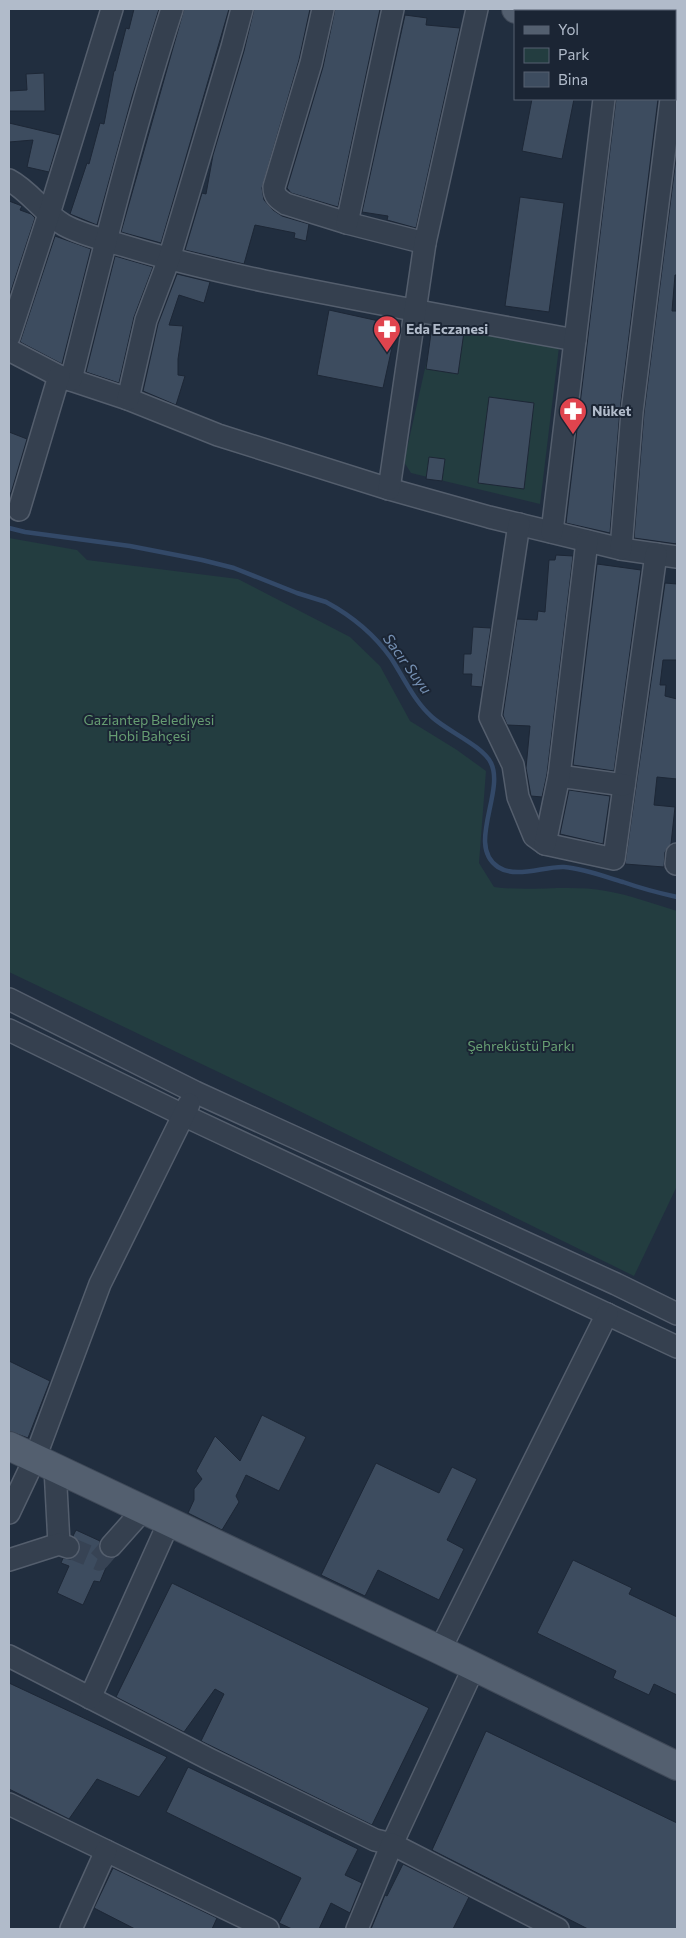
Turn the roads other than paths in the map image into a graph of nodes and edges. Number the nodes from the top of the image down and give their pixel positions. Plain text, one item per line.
1 (112, 9) edge
2 (172, 9) edge
3 (242, 9) edge
4 (324, 9) edge
5 (393, 9) edge
6 (477, 9) edge
7 (604, 100) edge
8 (671, 100) edge
9 (9, 180) edge
10 (50, 214) junction
11 (347, 223) junction
12 (105, 240) junction
13 (425, 243) junction
14 (169, 259) junction
15 (416, 311) junction
16 (9, 337) edge
17 (575, 340) junction
18 (9, 350) edge
19 (65, 378) junction
20 (128, 399) junction
21 (389, 489) junction
22 (19, 510) dead end
23 (520, 524) junction
24 (552, 532) junction
25 (587, 541) junction
26 (621, 549) junction
27 (656, 554) junction
28 (677, 556) edge
29 (559, 776) junction
30 (624, 785) junction
31 (545, 844) junction
32 (9, 999) edge
33 (9, 1030) edge
34 (195, 1092) junction
35 (183, 1115) junction
36 (607, 1314) junction
37 (677, 1314) edge
38 (677, 1347) edge
39 (9, 1446) edge
40 (46, 1463) junction
41 (143, 1510) junction
42 (9, 1512) edge
43 (169, 1522) junction
44 (111, 1546) tunnel mouth
45 (9, 1560) edge
46 (440, 1650) junction
47 (9, 1656) edge
48 (474, 1667) junction
49 (90, 1698) junction
50 (677, 1766) edge
51 (9, 1804) edge
52 (392, 1844) junction
53 (106, 1851) junction
54 (71, 1929) edge
55 (268, 1929) edge
56 (357, 1929) edge
57 (558, 1929) edge

1 - 10 street
2 - 12 street
3 - 14 street
4 - 11 street
5 - 11 street
6 - 13 street
7 - 17 street
8 - 26 street
9 - 10 street
10 - 12 street
10 - 16 street
11 - 13 street
12 - 14 street
12 - 19 street
13 - 15 street
14 - 15 street
14 - 20 street
15 - 17 street
15 - 21 street
17 - 24 street
18 - 19 street
19 - 20 street
19 - 22 street
20 - 21 street
21 - 23 street
23 - 24 street
23 - 31 street
24 - 25 street
25 - 26 street
25 - 29 street
26 - 27 street
27 - 28 street
27 - 30 street
29 - 30 street
29 - 31 street
30 - 31 street
32 - 34 street
33 - 35 street
34 - 35 street
34 - 37 street
35 - 36 street
35 - 40 street
36 - 38 street
36 - 46 street
39 - 40 main road
40 - 41 main road
40 - 42 street
40 - 45 street
41 - 43 main road
41 - 44 street
43 - 46 main road
43 - 49 street
46 - 48 main road
47 - 49 street
48 - 50 main road
48 - 52 street
49 - 52 street
51 - 53 street
52 - 56 street
52 - 57 street
53 - 54 street
53 - 55 street

